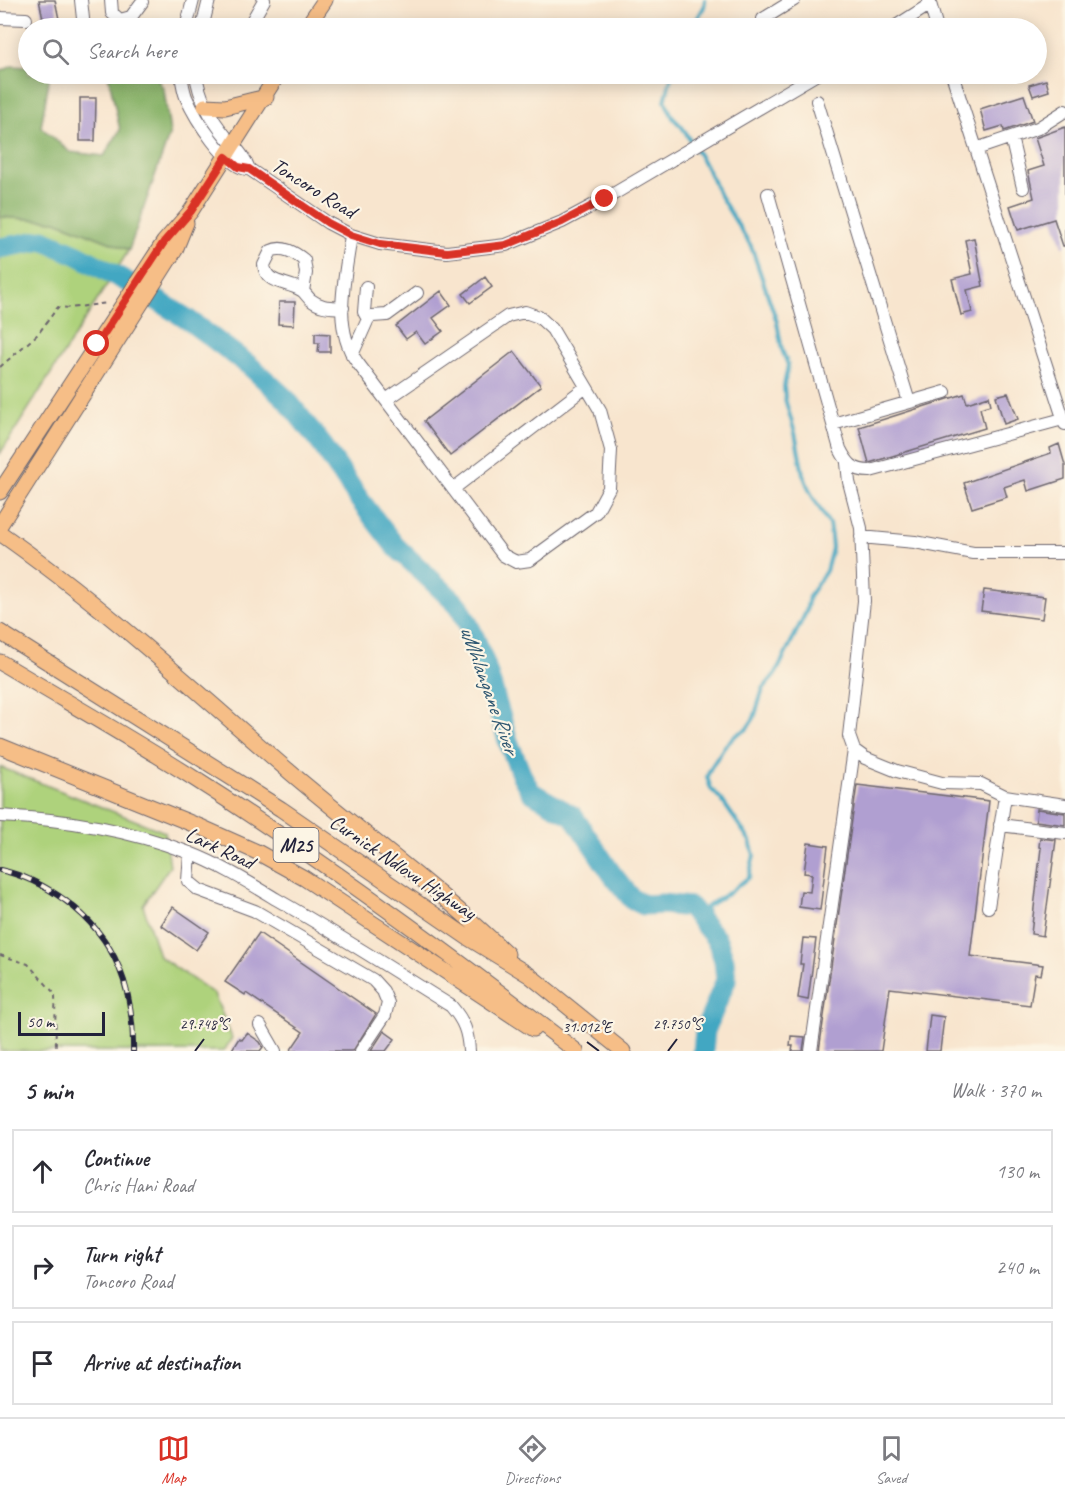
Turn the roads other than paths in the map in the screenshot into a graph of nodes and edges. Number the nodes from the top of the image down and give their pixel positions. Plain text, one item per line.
1 (81, 0) edge
2 (111, 0) edge
3 (193, 0) edge
4 (209, 0) edge
5 (264, 0) edge
6 (325, 0) edge
7 (794, 0) edge
8 (142, 2) dead end
9 (929, 2) edge
10 (0, 18) edge
11 (83, 18) edge
12 (116, 18) edge
13 (129, 18) edge
14 (188, 18) edge
15 (204, 18) edge
16 (254, 18) edge
17 (313, 18) edge
18 (765, 18) edge
19 (907, 18) edge
20 (934, 18) edge
21 (18, 19) edge
22 (183, 84) edge
23 (198, 84) edge
24 (273, 84) edge
25 (800, 84) edge
26 (955, 84) edge
27 (266, 97) junction
28 (817, 101) dead end
29 (205, 105) junction
30 (1065, 111) edge
31 (1011, 137) junction
32 (976, 149) junction
33 (230, 151) junction
34 (1023, 188) dead end
35 (768, 194) dead end
36 (351, 235) junction
37 (366, 287) dead end
38 (303, 291) dead end
39 (417, 293) dead end
40 (344, 308) junction
41 (368, 319) junction
42 (103, 349) junction
43 (352, 355) junction
44 (586, 387) junction
45 (945, 392) dead end
46 (386, 400) junction
47 (909, 402) junction
48 (1064, 421) edge
49 (833, 424) junction
50 (848, 463) junction
51 (453, 489) junction
52 (2, 490) edge
53 (0, 525) edge
54 (0, 533) edge
55 (861, 537) junction
56 (1065, 553) edge
57 (0, 632) edge
58 (0, 662) edge
59 (0, 746) edge
60 (854, 750) junction
61 (1005, 796) junction
62 (1065, 805) edge
63 (0, 816) edge
64 (1000, 825) junction
65 (1065, 833) edge
66 (190, 853) junction
67 (987, 907) dead end
68 (529, 975) junction
69 (260, 1025) dead end
70 (275, 1051) edge
71 (362, 1051) edge
72 (469, 1051) edge
73 (569, 1051) edge
74 (576, 1051) edge
75 (623, 1051) edge
76 (811, 1051) edge

1 - 11 street
2 - 12 street
3 - 14 street
4 - 15 street
5 - 16 street
6 - 17 main road
7 - 18 street
8 - 13 street
9 - 19 street
9 - 20 street
10 - 21 street
22 - 33 street
23 - 29 street
24 - 27 main road
25 - 36 street, Toncoro Road
26 - 32 street
27 - 29 main road
27 - 33 main road
28 - 47 street
29 - 33 street
30 - 31 street
31 - 32 street
31 - 34 street
32 - 48 street
33 - 36 street, Toncoro Road
33 - 42 main road
35 - 49 street
36 - 40 street
37 - 41 street
38 - 40 street
39 - 41 street
40 - 43 street
41 - 43 street
42 - 52 main road
42 - 53 main road
43 - 46 street
44 - 46 street
44 - 51 street
44 - 51 street
45 - 47 street
46 - 51 street
47 - 49 street
48 - 50 street
49 - 50 street
50 - 55 street
54 - 68 main road
55 - 56 street
55 - 60 street
57 - 68 main road, Curnick Ndlovu Highway / M25
58 - 74 main road, Curnick Ndlovu Highway / M25
59 - 73 main road
60 - 61 street
60 - 76 street
61 - 62 street
61 - 64 street
63 - 66 street, Lark Road
64 - 65 street
64 - 67 street
66 - 71 street
66 - 72 street, Lark Road
68 - 75 main road, Curnick Ndlovu Highway
69 - 70 street

